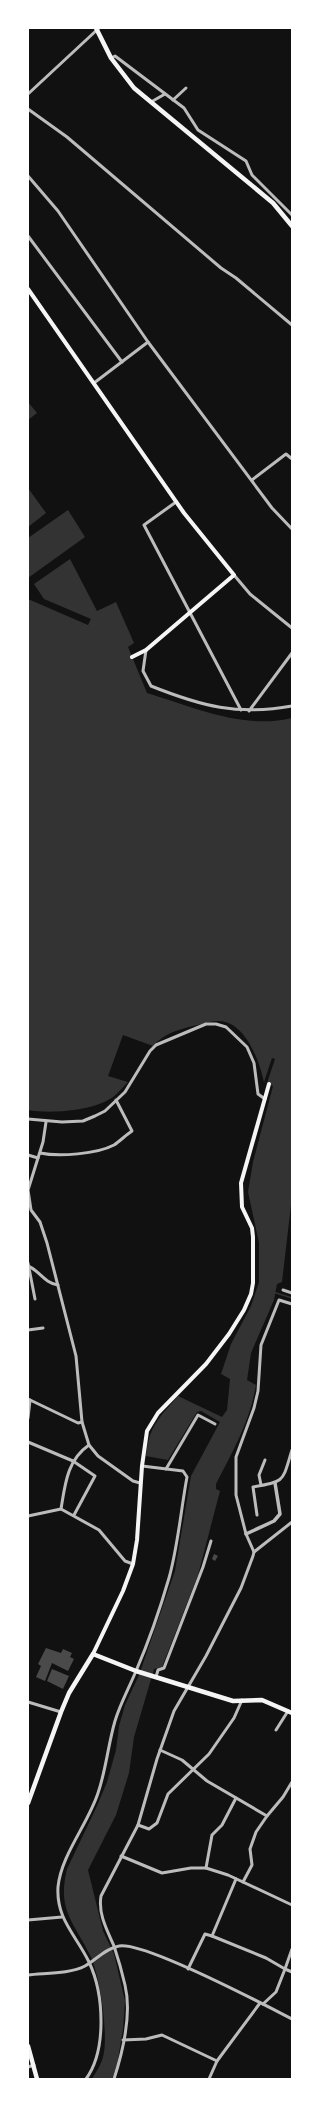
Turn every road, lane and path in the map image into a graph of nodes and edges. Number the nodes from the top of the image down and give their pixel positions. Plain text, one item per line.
1 (97, 29) edge
2 (111, 58) junction
3 (186, 88) dead end
4 (28, 94) edge
5 (165, 94) junction
6 (174, 100) junction
7 (151, 102) junction
8 (28, 109) edge
9 (28, 176) edge
10 (292, 215) edge
11 (292, 226) edge
12 (28, 236) edge
13 (28, 289) edge
14 (292, 325) edge
15 (148, 342) junction
16 (122, 362) junction
17 (94, 384) junction
18 (292, 459) edge
19 (252, 480) junction
20 (176, 502) junction
21 (292, 529) edge
22 (234, 575) junction
23 (189, 612) junction
24 (292, 627) edge
25 (146, 650) junction
26 (292, 653) edge
27 (132, 657) dead end
28 (292, 706) edge
29 (241, 710) junction
30 (249, 711) junction
31 (269, 1084) dead end
32 (264, 1099) junction
33 (116, 1100) junction
34 (28, 1119) edge
35 (46, 1122) junction
36 (40, 1153) junction
37 (28, 1155) edge
38 (38, 1158) junction
39 (28, 1265) edge
40 (58, 1285) junction
41 (283, 1290) dead end
42 (292, 1293) edge
43 (35, 1299) dead end
44 (292, 1304) edge
45 (43, 1328) dead end
46 (28, 1330) edge
47 (29, 1400) edge
48 (28, 1418) edge
49 (82, 1422) junction
50 (215, 1424) dead end
51 (28, 1442) edge
52 (89, 1445) junction
53 (292, 1450) edge
54 (265, 1460) dead end
55 (73, 1461) junction
56 (142, 1466) junction
57 (166, 1469) junction
58 (275, 1483) junction
59 (140, 1484) junction
60 (261, 1485) junction
61 (61, 1509) junction
62 (74, 1515) junction
63 (257, 1515) dead end
64 (28, 1516) edge
65 (292, 1522) edge
66 (246, 1534) junction
67 (211, 1541) dead end
68 (254, 1552) junction
69 (132, 1564) junction
70 (93, 1654) junction
71 (137, 1671) junction
72 (154, 1676) junction
73 (189, 1686) junction
74 (242, 1700) junction
75 (28, 1702) edge
76 (61, 1712) junction
77 (290, 1712) edge
78 (276, 1730) dead end
79 (160, 1750) junction
80 (194, 1769) junction
81 (292, 1782) edge
82 (236, 1798) junction
83 (28, 1803) edge
84 (267, 1816) junction
85 (138, 1825) junction
86 (121, 1856) junction
87 (206, 1868) junction
88 (236, 1879) junction
89 (243, 1882) junction
90 (292, 1905) edge
91 (62, 1917) junction
92 (28, 1920) edge
93 (212, 1936) junction
94 (113, 1948) junction
95 (292, 1949) edge
96 (90, 1963) junction
97 (188, 1969) junction
98 (285, 1969) junction
99 (292, 1972) edge
100 (28, 1975) edge
101 (262, 2004) junction
102 (292, 2019) edge
103 (123, 2040) junction
104 (28, 2046) edge
105 (217, 2061) junction
106 (34, 2065) junction
107 (28, 2067) edge
108 (114, 2078) edge
109 (37, 2079) edge
110 (86, 2079) edge
111 (118, 2079) edge
112 (209, 2079) edge

1 - 2 main road
1 - 4 street
2 - 5 street
2 - 7 main road
3 - 6 street
5 - 6 street
5 - 7 street
6 - 10 street
7 - 11 main road
8 - 14 street
9 - 15 street
12 - 16 street
13 - 17 main road
15 - 16 street
15 - 19 street
16 - 17 street
17 - 20 main road
18 - 19 street
19 - 21 street
20 - 22 main road
20 - 23 street
22 - 23 main road
22 - 24 street
23 - 25 main road
23 - 29 street
25 - 27 main road
25 - 29 street
26 - 30 street
28 - 30 street
29 - 30 street
31 - 32 main road
32 - 33 street
32 - 56 main road
33 - 35 street
33 - 36 street
34 - 35 street
35 - 36 street
36 - 38 street
37 - 38 street
38 - 40 street
39 - 40 street
39 - 43 street
40 - 49 street
41 - 42 street
44 - 66 street
45 - 46 street
47 - 48 street
47 - 49 street
49 - 52 street
50 - 57 street
51 - 55 street
52 - 55 street
52 - 59 street
53 - 58 street
54 - 60 street
55 - 61 street
55 - 62 street
56 - 57 street
56 - 59 main road
57 - 71 street
58 - 60 street
58 - 66 street
59 - 69 main road
60 - 63 street
61 - 62 street
61 - 64 street
62 - 69 street
65 - 68 street
66 - 68 street
67 - 72 street
68 - 73 street
69 - 70 main road
70 - 71 main road
70 - 76 main road
71 - 72 main road
71 - 91 street
72 - 73 main road
73 - 74 main road
73 - 79 street
74 - 77 main road
74 - 80 street
75 - 76 street
76 - 83 main road
77 - 78 street
79 - 80 street
79 - 85 street
80 - 82 street
80 - 85 street
81 - 84 street
82 - 84 street
82 - 87 street
84 - 89 street
85 - 86 street
86 - 87 street
86 - 94 street
87 - 88 street
88 - 89 street
88 - 93 street
89 - 90 street
91 - 92 street
91 - 96 street
93 - 97 street
93 - 98 street
94 - 96 street
94 - 97 street
94 - 103 street
95 - 98 street
96 - 100 street
96 - 110 street
97 - 101 street
98 - 99 street
98 - 101 street
101 - 102 street
101 - 105 street
103 - 105 street
103 - 108 street
104 - 106 main road
105 - 112 street
106 - 107 street
106 - 109 main road
108 - 111 street

